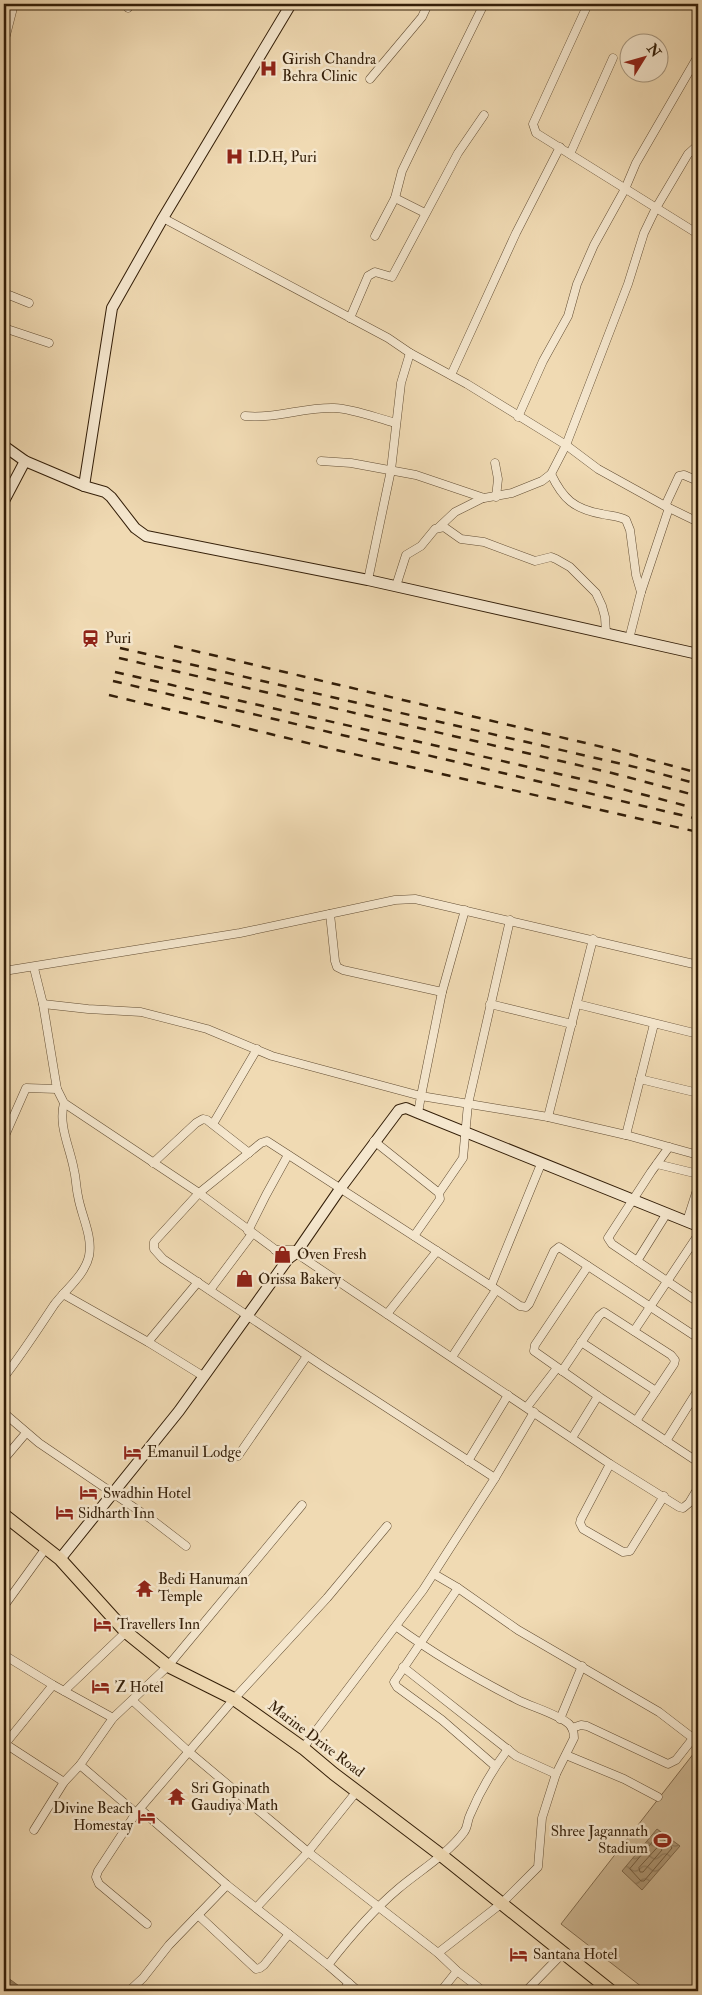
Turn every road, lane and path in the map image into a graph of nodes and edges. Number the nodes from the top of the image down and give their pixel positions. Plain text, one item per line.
1 (14, 4) edge
2 (290, 4) edge
3 (428, 4) edge
4 (484, 4) edge
5 (588, 4) edge
6 (4, 43) edge
7 (698, 56) edge
8 (612, 58) dead end
9 (370, 79) dead end
10 (484, 115) dead end
11 (698, 145) edge
12 (560, 147) junction
13 (570, 154) junction
14 (625, 189) junction
15 (395, 198) junction
16 (656, 208) junction
17 (425, 214) junction
18 (163, 218) junction
19 (698, 234) edge
20 (375, 236) dead end
21 (4, 293) edge
22 (29, 303) dead end
23 (350, 318) junction
24 (4, 328) edge
25 (49, 343) dead end
26 (410, 353) junction
27 (451, 375) junction
28 (245, 416) dead end
29 (518, 417) junction
30 (396, 423) junction
31 (566, 445) junction
32 (4, 446) edge
33 (25, 461) junction
34 (321, 461) dead end
35 (495, 463) dead end
36 (391, 470) junction
37 (551, 474) junction
38 (698, 481) edge
39 (84, 486) junction
40 (496, 497) junction
41 (484, 498) junction
42 (4, 500) edge
43 (667, 507) junction
44 (698, 522) edge
45 (439, 527) junction
46 (368, 580) junction
47 (396, 586) junction
48 (641, 592) junction
49 (606, 633) junction
50 (629, 639) junction
51 (698, 654) edge
52 (465, 910) junction
53 (330, 914) junction
54 (510, 920) junction
55 (593, 939) junction
56 (698, 965) edge
57 (34, 968) junction
58 (4, 971) edge
59 (442, 992) junction
60 (43, 1004) junction
61 (490, 1004) junction
62 (577, 1004) junction
63 (572, 1024) junction
64 (654, 1024) junction
65 (698, 1034) edge
66 (257, 1049) junction
67 (640, 1079) junction
68 (57, 1089) junction
69 (698, 1093) edge
70 (421, 1096) junction
71 (64, 1103) junction
72 (468, 1104) junction
73 (418, 1113) junction
74 (548, 1117) junction
75 (212, 1124) junction
76 (466, 1133) junction
77 (626, 1135) junction
78 (4, 1138) edge
79 (374, 1141) junction
80 (669, 1147) junction
81 (248, 1152) junction
82 (288, 1155) junction
83 (698, 1155) edge
84 (153, 1163) junction
85 (541, 1164) junction
86 (657, 1164) junction
87 (698, 1174) edge
88 (698, 1187) edge
89 (340, 1188) junction
90 (199, 1193) junction
91 (439, 1194) junction
92 (634, 1200) junction
93 (667, 1213) junction
94 (687, 1221) junction
95 (698, 1226) edge
96 (250, 1232) junction
97 (698, 1235) edge
98 (414, 1236) junction
99 (275, 1250) junction
100 (436, 1251) junction
101 (294, 1254) junction
102 (637, 1261) junction
103 (588, 1266) junction
104 (198, 1282) junction
105 (668, 1282) junction
106 (493, 1288) junction
107 (210, 1290) junction
108 (63, 1294) junction
109 (698, 1302) edge
110 (650, 1307) junction
111 (388, 1314) junction
112 (248, 1315) junction
113 (634, 1330) junction
114 (698, 1338) edge
115 (148, 1342) junction
116 (582, 1342) junction
117 (307, 1356) junction
118 (452, 1357) junction
119 (559, 1370) junction
120 (203, 1376) junction
121 (4, 1377) edge
122 (698, 1390) edge
123 (656, 1391) junction
124 (508, 1395) junction
125 (598, 1396) junction
126 (526, 1407) junction
127 (534, 1412) junction
128 (4, 1413) edge
129 (636, 1421) junction
130 (26, 1433) junction
131 (572, 1438) junction
132 (666, 1441) junction
133 (238, 1456) dead end
134 (4, 1458) edge
135 (468, 1461) junction
136 (698, 1462) edge
137 (610, 1464) junction
138 (495, 1478) junction
139 (698, 1488) edge
140 (113, 1493) junction
141 (664, 1496) junction
142 (302, 1506) dead end
143 (4, 1514) edge
144 (387, 1526) dead end
145 (186, 1546) dead end
146 (46, 1548) junction
147 (60, 1559) junction
148 (434, 1574) junction
149 (458, 1588) junction
150 (4, 1606) edge
151 (396, 1627) junction
152 (126, 1632) junction
153 (420, 1644) junction
154 (4, 1655) edge
155 (168, 1666) junction
156 (582, 1666) junction
157 (403, 1667) junction
158 (53, 1686) junction
159 (64, 1691) junction
160 (234, 1699) junction
161 (133, 1701) junction
162 (113, 1718) junction
163 (560, 1719) junction
164 (572, 1728) junction
165 (697, 1737) edge
166 (4, 1744) edge
167 (303, 1748) junction
168 (508, 1749) junction
169 (189, 1752) junction
170 (566, 1755) junction
171 (80, 1765) junction
172 (495, 1766) junction
173 (556, 1774) junction
174 (64, 1782) junction
175 (356, 1791) junction
176 (658, 1797) dead end
177 (138, 1811) junction
178 (34, 1830) dead end
179 (308, 1852) junction
180 (441, 1855) junction
181 (227, 1885) junction
182 (502, 1903) junction
183 (380, 1907) junction
184 (256, 1908) junction
185 (198, 1915) junction
186 (147, 1924) dead end
187 (289, 1934) junction
188 (438, 1952) junction
189 (563, 1953) junction
190 (328, 1965) junction
191 (457, 1971) junction
192 (349, 1983) junction
193 (129, 1991) edge
194 (342, 1991) edge
195 (358, 1991) edge
196 (441, 1991) edge
197 (483, 1991) edge
198 (526, 1991) edge
199 (611, 1991) edge

1 - 6 street
2 - 18 main road
3 - 9 street
4 - 15 street
5 - 12 street
7 - 14 street
8 - 13 street
10 - 17 street
11 - 16 street
12 - 13 street
12 - 27 street
13 - 14 street
14 - 16 street
14 - 29 street
15 - 17 street
15 - 20 street
16 - 19 street
16 - 31 street
17 - 23 street
18 - 23 street
18 - 39 main road
21 - 22 street
23 - 26 street
24 - 25 street
26 - 27 street
26 - 30 street
27 - 29 street
28 - 30 street
29 - 31 street
30 - 36 street
31 - 37 street
31 - 43 street
32 - 33 main road
33 - 39 main road
33 - 42 main road
34 - 36 street
35 - 40 street
36 - 41 street
36 - 46 street
37 - 40 street
37 - 48 street
38 - 43 street
39 - 46 main road
40 - 41 street
41 - 45 street
43 - 44 street
43 - 48 street
45 - 47 street
45 - 49 street
46 - 47 main road
47 - 49 main road
48 - 50 street
49 - 50 main road
50 - 51 main road
52 - 53 street
52 - 54 street
52 - 59 street
53 - 57 street
53 - 59 street
54 - 55 street
54 - 61 street
55 - 56 street
55 - 62 street
57 - 58 street
57 - 60 street
59 - 70 street
60 - 66 street
60 - 68 street
61 - 63 street
61 - 72 street
62 - 63 street
62 - 64 street
63 - 74 street
64 - 65 street
64 - 67 street
66 - 70 street
66 - 75 street
67 - 69 street
67 - 77 street
68 - 71 street
68 - 78 street
70 - 72 street
70 - 73 street
71 - 84 street
71 - 108 street
72 - 74 street
72 - 76 street
73 - 76 main road
73 - 79 main road
74 - 77 street
75 - 81 street
75 - 84 street
76 - 85 main road
76 - 91 street
77 - 80 street
79 - 89 main road
79 - 91 street
80 - 83 street
80 - 86 street
81 - 82 street
81 - 90 street
82 - 89 street
82 - 96 street
84 - 90 street
85 - 92 main road
85 - 106 street
86 - 87 street
86 - 92 street
88 - 94 street
89 - 98 street
89 - 101 main road
90 - 96 street
90 - 104 street
91 - 98 street
92 - 93 main road
92 - 102 street
93 - 94 main road
93 - 102 street
94 - 95 main road
96 - 99 street
96 - 107 street
97 - 105 street
98 - 100 street
99 - 101 street
99 - 101 street
100 - 106 street
100 - 111 street
101 - 111 street
101 - 112 main road
102 - 105 street
103 - 106 street
103 - 110 street
103 - 119 street
104 - 107 street
104 - 115 street
105 - 109 street
105 - 110 street
106 - 118 street
107 - 112 street
108 - 115 street
108 - 121 street
110 - 113 street
110 - 114 street
111 - 118 street
112 - 117 street
112 - 120 main road
113 - 116 street
113 - 123 street
115 - 120 street
116 - 119 street
116 - 123 street
117 - 133 street
117 - 135 street
118 - 124 street
119 - 125 street
119 - 126 street
120 - 140 main road
122 - 132 street
123 - 129 street
124 - 126 street
124 - 135 street
125 - 129 street
125 - 131 street
126 - 127 street
127 - 131 street
127 - 138 street
128 - 130 street
129 - 132 street
130 - 134 street
130 - 140 street
131 - 137 street
132 - 136 street
135 - 138 street
137 - 141 street
137 - 141 street
138 - 148 street
139 - 141 street
140 - 145 street
140 - 147 main road
142 - 155 street
143 - 146 highway, Marine Drive Road
144 - 160 street
146 - 147 highway, Marine Drive Road
146 - 150 street
147 - 152 highway, Marine Drive Road
148 - 149 street
148 - 151 street
149 - 153 street
149 - 156 street
151 - 153 street
151 - 167 street
152 - 155 highway, Marine Drive Road
152 - 159 street
153 - 157 street
153 - 163 street
154 - 158 street
155 - 160 highway, Marine Drive Road
155 - 161 street
156 - 163 street
156 - 165 street
157 - 168 street
157 - 172 street
158 - 159 street
158 - 166 street
159 - 162 street
160 - 167 highway, Marine Drive Road
160 - 169 street
161 - 162 street
161 - 169 street
162 - 171 street
163 - 164 street
164 - 165 street
164 - 170 street
166 - 174 street
167 - 175 highway, Marine Drive Road
168 - 172 street
168 - 173 street
169 - 177 street
169 - 179 street
170 - 173 street
170 - 176 street
171 - 174 street
171 - 177 street
172 - 180 street
173 - 182 street
174 - 178 street
175 - 179 street
175 - 180 highway, Marine Drive Road
177 - 181 street
177 - 186 street
179 - 183 street
179 - 184 street
180 - 182 highway, Marine Drive Road
180 - 183 street
181 - 184 street
181 - 185 street
182 - 188 street
182 - 189 highway, Marine Drive Road
183 - 188 street
183 - 190 street
184 - 187 street
185 - 187 street
185 - 193 street
187 - 190 street
188 - 191 street
189 - 198 street
189 - 199 highway, Marine Drive Road
190 - 192 street
191 - 196 street
191 - 197 street
192 - 194 street
192 - 195 street

